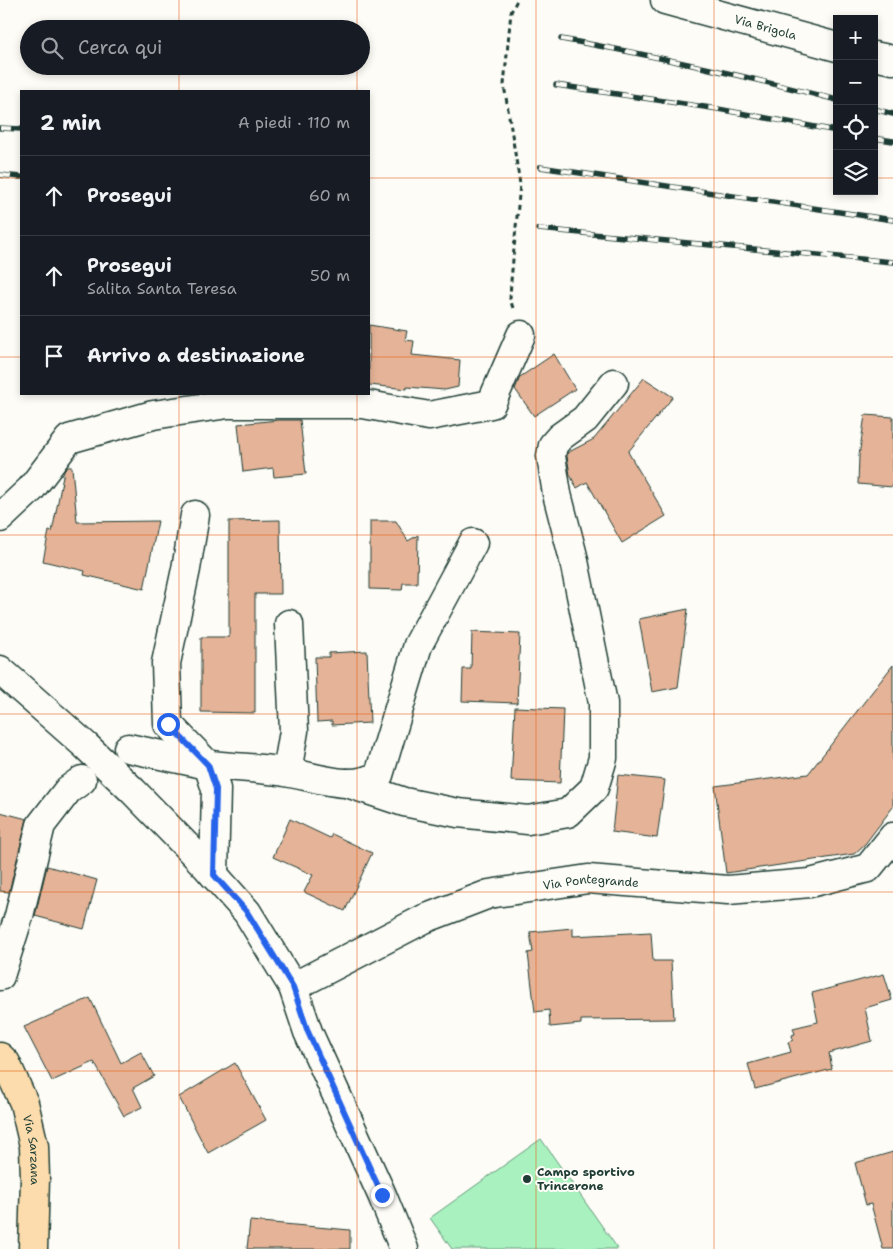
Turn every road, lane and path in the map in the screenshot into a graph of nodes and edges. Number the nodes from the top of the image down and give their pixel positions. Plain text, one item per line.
1 (517, 0) edge
2 (665, 0) edge
3 (833, 46) edge
4 (878, 57) edge
5 (893, 60) edge
6 (521, 335) joint
7 (614, 383) dead end
8 (195, 515) dead end
9 (0, 518) edge
10 (473, 544) dead end
11 (288, 624) dead end
12 (0, 670) edge
13 (128, 748) dead end
14 (208, 765) junction
15 (286, 772) junction
16 (82, 780) dead end
17 (347, 783) junction
18 (893, 837) edge
19 (214, 875) junction
20 (0, 976) edge
21 (293, 987) junction
22 (0, 1057) edge
23 (33, 1249) edge
24 (404, 1249) edge

1 - 6 path
2 - 3 street, Via Brigola
4 - 5 street
6 - 9 street
7 - 17 street
8 - 14 street
10 - 17 street
11 - 15 street
12 - 19 street
13 - 14 street
14 - 15 street
14 - 19 street
15 - 17 street
16 - 20 street
18 - 21 street, Via Pontegrande
19 - 21 street
21 - 24 street
22 - 23 main road, Via Sarzana

